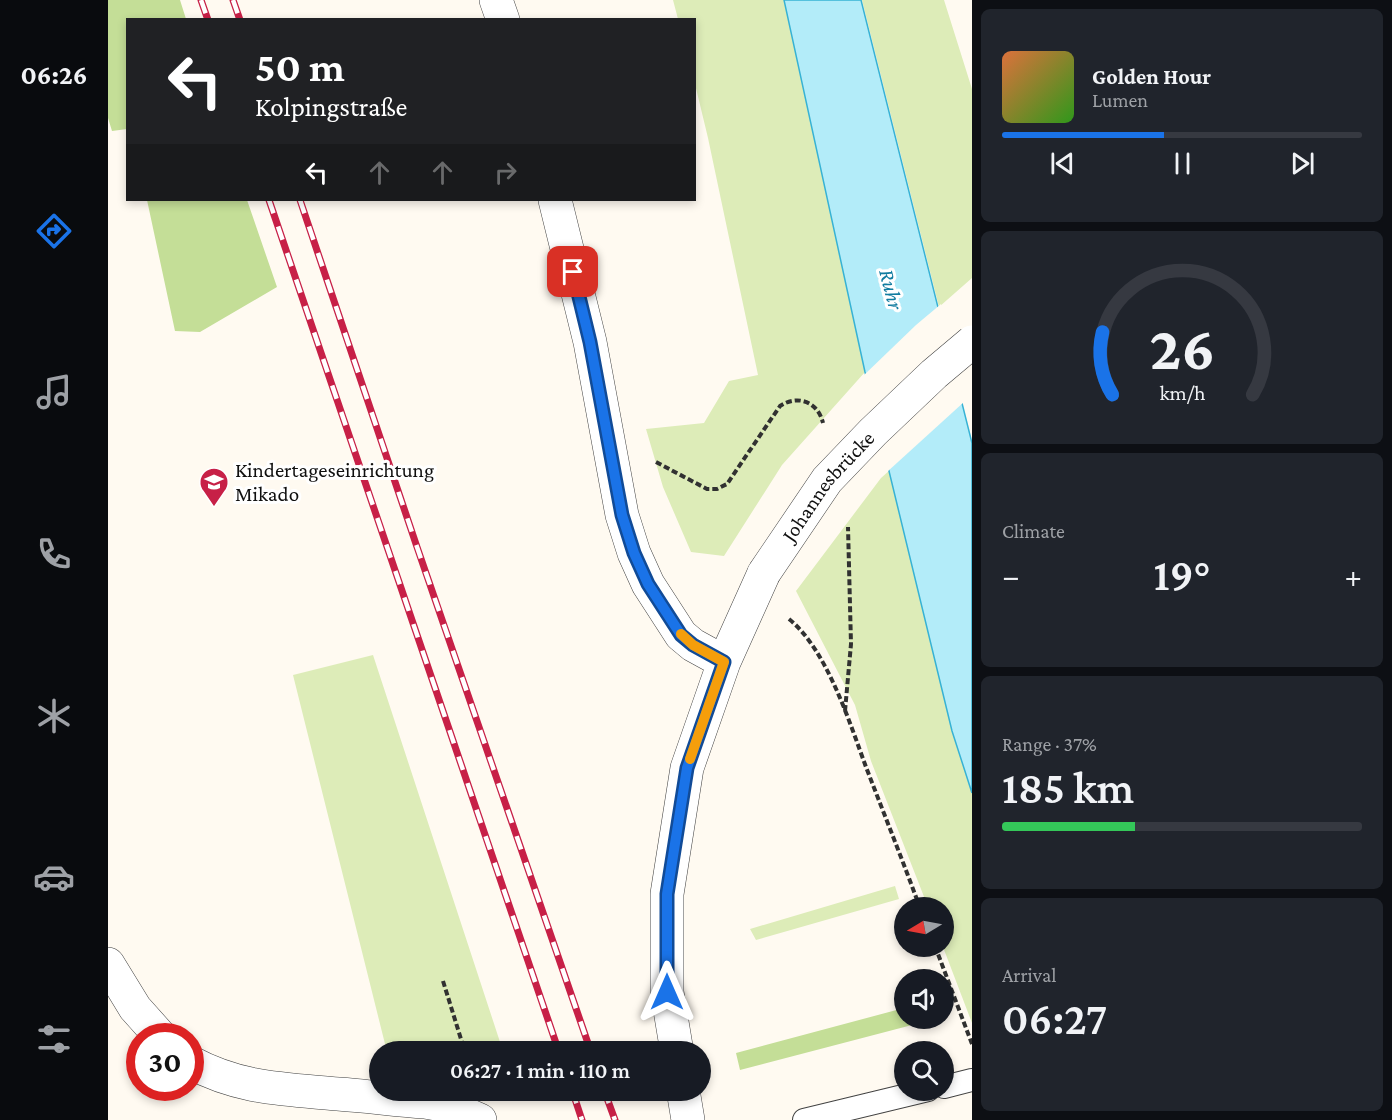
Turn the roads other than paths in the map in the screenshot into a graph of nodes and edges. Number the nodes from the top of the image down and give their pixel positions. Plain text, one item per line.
1 (496, 0) edge
2 (501, 18) edge
3 (555, 201) edge
4 (972, 342) edge
5 (724, 662) junction
6 (108, 964) edge
7 (148, 1023) edge
8 (675, 1041) edge
9 (204, 1070) edge
10 (972, 1080) edge
11 (954, 1084) edge
12 (894, 1098) edge
13 (685, 1101) edge
14 (480, 1120) edge
15 (688, 1120) edge
16 (804, 1120) edge

1 - 2 street
3 - 5 street
4 - 5 street, Johannesbrücke, bridge
5 - 8 street, Johannesbrücke
6 - 7 street
9 - 14 street
10 - 11 lane
12 - 16 lane
13 - 15 street

